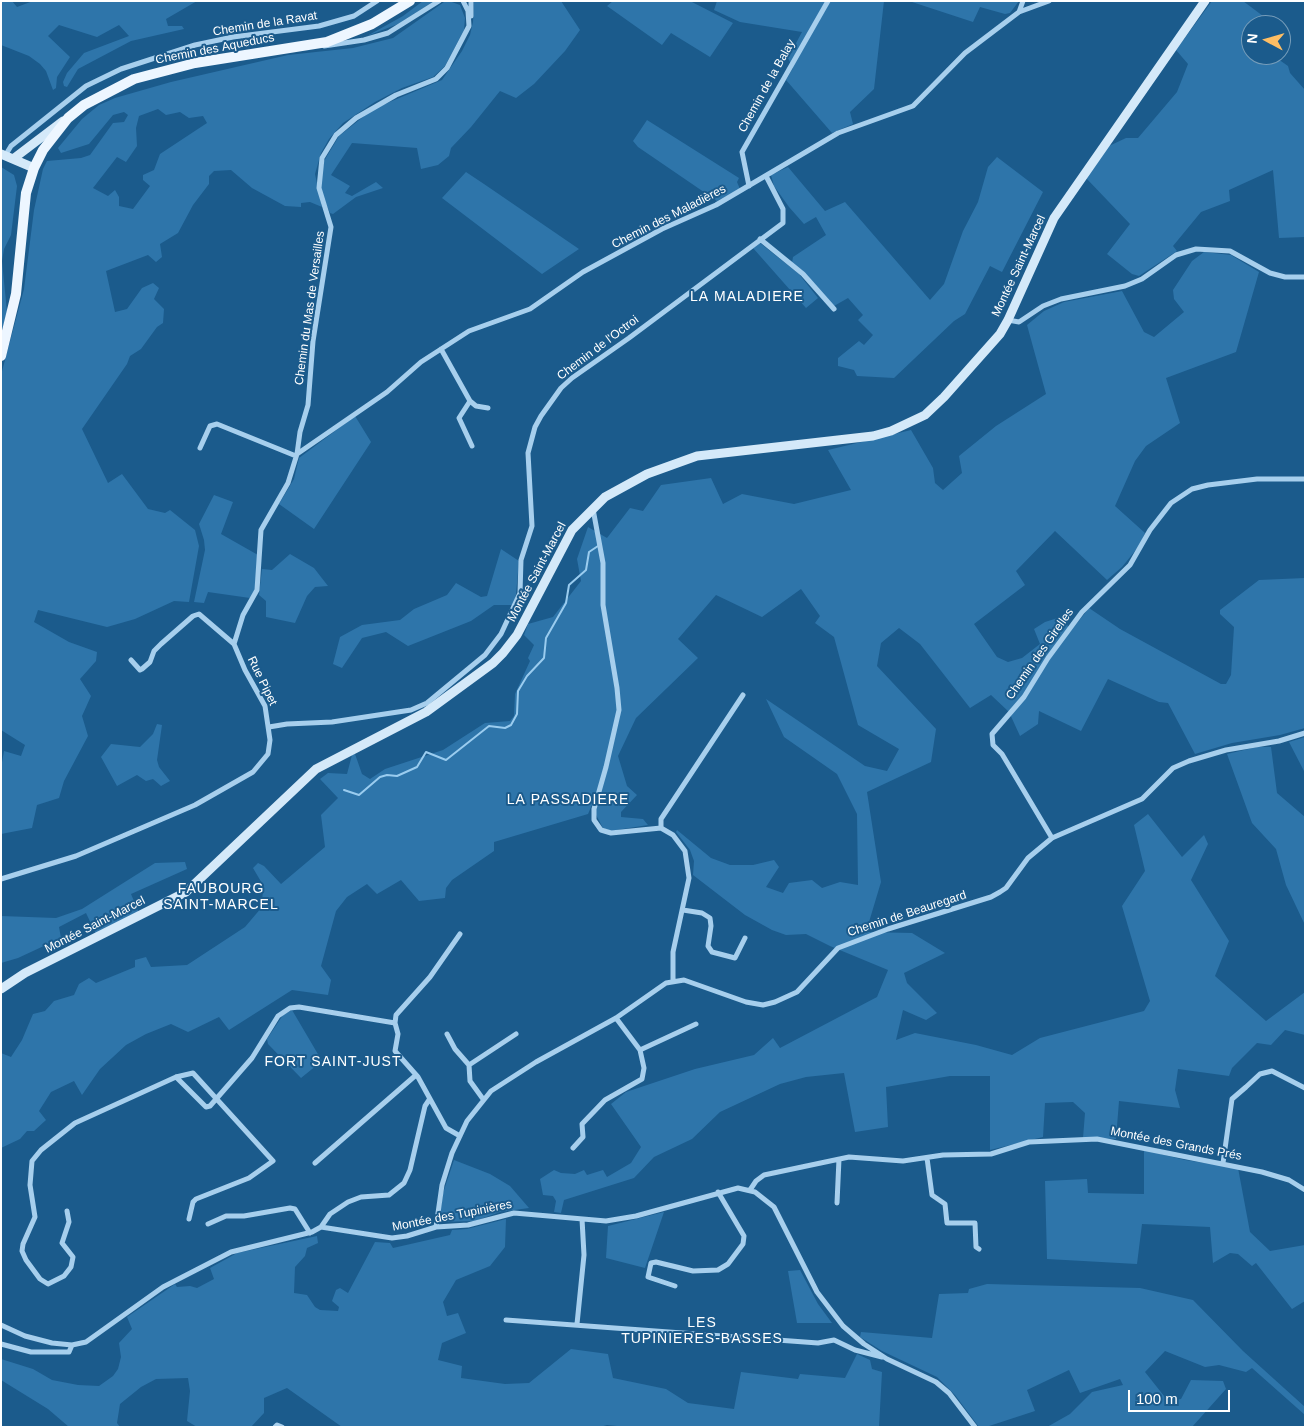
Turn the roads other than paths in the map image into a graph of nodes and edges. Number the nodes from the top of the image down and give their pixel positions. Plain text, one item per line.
1 (378, 1) edge
2 (410, 1) edge
3 (440, 1) edge
4 (463, 1) edge
5 (471, 1) edge
6 (828, 1) edge
7 (1023, 1) edge
8 (1049, 1) edge
9 (1205, 1) edge
10 (1019, 12) junction
11 (469, 21) junction
12 (304, 46) junction
13 (68, 118) junction
14 (6, 156) edge
15 (34, 168) junction
16 (766, 176) junction
17 (748, 186) junction
18 (760, 239) junction
19 (1305, 277) edge
20 (834, 309) dead end
21 (1008, 320) junction
22 (441, 349) junction
23 (1, 356) edge
24 (470, 401) junction
25 (488, 408) dead end
26 (472, 446) dead end
27 (200, 448) dead end
28 (296, 455) junction
29 (1303, 479) edge
30 (593, 506) junction
31 (234, 644) junction
32 (131, 660) dead end
33 (743, 695) dead end
34 (430, 706) junction
35 (268, 727) junction
36 (1305, 733) edge
37 (661, 828) junction
38 (1052, 838) junction
39 (1, 879) edge
40 (683, 910) junction
41 (460, 934) dead end
42 (745, 938) dead end
43 (673, 980) junction
44 (1, 989) edge
45 (616, 1018) junction
46 (395, 1022) junction
47 (696, 1024) dead end
48 (447, 1034) dead end
49 (516, 1034) dead end
50 (640, 1050) junction
51 (469, 1065) junction
52 (416, 1075) junction
53 (176, 1077) junction
54 (1305, 1088) edge
55 (215, 1099) junction
56 (483, 1099) junction
57 (430, 1100) junction
58 (460, 1136) junction
59 (573, 1148) dead end
60 (927, 1158) junction
61 (839, 1159) junction
62 (315, 1163) dead end
63 (1223, 1164) junction
64 (750, 1190) junction
65 (1305, 1190) edge
66 (718, 1192) junction
67 (837, 1203) dead end
68 (67, 1211) dead end
69 (189, 1219) dead end
70 (582, 1220) junction
71 (208, 1224) dead end
72 (436, 1227) junction
73 (321, 1228) junction
74 (310, 1233) junction
75 (979, 1249) dead end
76 (675, 1286) dead end
77 (506, 1320) dead end
78 (577, 1324) junction
79 (1, 1325) edge
80 (1, 1344) edge
81 (72, 1345) junction
82 (888, 1359) junction
83 (275, 1427) edge
84 (282, 1427) edge
85 (975, 1427) edge

1 - 14 street, Chemin de la Ravat
2 - 12 main road, Chemin des Aqueducs
3 - 12 street
4 - 11 street
5 - 11 street, Chemin du Mas de Versailles
6 - 17 street, Chemin de la Balay
7 - 10 street
8 - 10 street, Chemin des Maladières
9 - 21 main road, Montée Saint-Marcel
10 - 16 street, Chemin des Maladières
11 - 28 street, Chemin du Mas de Versailles
12 - 13 main road, Chemin des Aqueducs
13 - 14 main road
13 - 15 main road, Chemin des Aqueducs
14 - 15 main road
15 - 23 main road, Chemin des Aqueducs
16 - 17 street, Chemin des Maladières
16 - 18 street, Chemin de l'Octroi
17 - 22 street, Chemin des Maladières
18 - 20 street
18 - 34 street, Chemin de l'Octroi
19 - 21 street
21 - 30 main road, Montée Saint-Marcel
22 - 24 street
22 - 28 street, Chemin des Maladières
24 - 25 street
24 - 26 street
27 - 28 street
28 - 31 street
29 - 38 street, Chemin des Girelles
30 - 34 main road, Montée Saint-Marcel
30 - 37 street
31 - 32 street
31 - 35 street, Rue Pipet
33 - 37 street
34 - 35 street, Chemin de l'Octroi
34 - 44 main road, Montée Saint-Marcel
35 - 39 street, Rue Pipet
36 - 38 street, Chemin de Beauregard
37 - 40 street
38 - 43 street, Chemin de Beauregard
40 - 42 street
40 - 43 street
41 - 46 street
43 - 45 street
45 - 50 street
45 - 56 street
46 - 52 street
46 - 55 street
47 - 50 street
48 - 51 street
49 - 51 street
50 - 59 street
51 - 56 street
52 - 57 street
52 - 62 street
53 - 55 street
53 - 55 street
53 - 68 street
54 - 63 street
55 - 69 street
56 - 58 street
57 - 58 street
57 - 73 street
58 - 72 street
60 - 61 street, Montée des Grands Prés
60 - 63 street, Montée des Grands Prés
60 - 75 street
61 - 64 street, Montée des Grands Prés
61 - 67 street
63 - 65 street, Montée des Grands Prés
64 - 66 street, Montée des Tupinières
64 - 82 street
66 - 70 street, Montée des Tupinières
66 - 76 street
70 - 72 street, Montée des Tupinières
70 - 78 street
71 - 74 street
72 - 73 street, Montée des Tupinières
73 - 74 street
74 - 81 street
77 - 78 street
78 - 82 street
79 - 81 street
80 - 81 street
82 - 85 street
83 - 84 street

